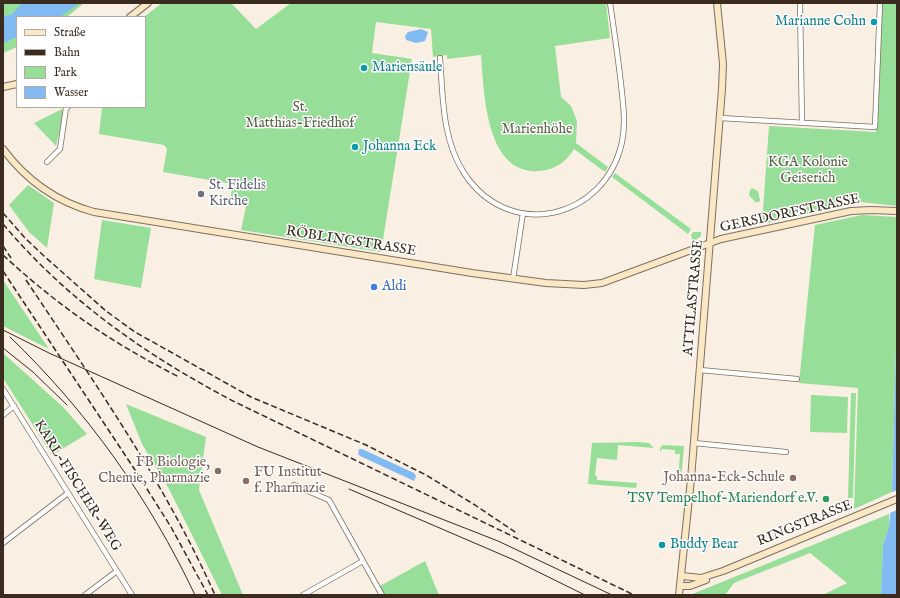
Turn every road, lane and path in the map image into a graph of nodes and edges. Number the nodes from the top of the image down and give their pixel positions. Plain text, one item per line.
1 (148, 3) edge
2 (610, 3) edge
3 (717, 3) edge
4 (800, 3) edge
5 (880, 3) edge
6 (131, 16) edge
7 (440, 58) dead end
8 (16, 84) edge
9 (3, 87) edge
10 (66, 108) edge
11 (720, 118) junction
12 (802, 123) junction
13 (3, 149) edge
14 (47, 162) dead end
15 (897, 211) edge
16 (523, 214) junction
17 (711, 242) junction
18 (513, 279) junction
19 (700, 370) junction
20 (797, 379) dead end
21 (3, 389) edge
22 (14, 406) junction
23 (3, 415) edge
24 (694, 443) junction
25 (786, 452) dead end
26 (294, 484) dead end
27 (68, 493) junction
28 (897, 499) edge
29 (3, 543) edge
30 (363, 561) junction
31 (117, 570) junction
32 (723, 571) junction
33 (682, 576) junction
34 (680, 586) junction
35 (85, 595) edge
36 (132, 595) edge
37 (302, 595) edge
38 (382, 595) edge
39 (679, 595) edge

1 - 6 street
2 - 16 street
3 - 11 street, ATTILASTRASSE
4 - 12 street
5 - 12 street
7 - 16 street
8 - 9 street
10 - 14 street
11 - 12 street
11 - 17 street, ATTILASTRASSE
13 - 18 street, RÖBLINGSTRASSE
15 - 17 street, GERSDORFSTRASSE
16 - 18 street
17 - 18 street, RÖBLINGSTRASSE
17 - 19 street, ATTILASTRASSE
19 - 20 street
19 - 24 street, ATTILASTRASSE
21 - 22 street, KARL-FISCHER-WEG
22 - 23 street
22 - 27 street, KARL-FISCHER-WEG
24 - 25 street
24 - 33 street, ATTILASTRASSE
26 - 30 street
27 - 29 street
27 - 31 street, KARL-FISCHER-WEG
28 - 32 street, RINGSTRASSE
30 - 37 street
30 - 38 street
31 - 35 street
31 - 36 street, KARL-FISCHER-WEG
32 - 33 street, RINGSTRASSE
32 - 34 street, RINGSTRASSE
33 - 34 street, ATTILASTRASSE
34 - 39 street, ATTILASTRASSE

